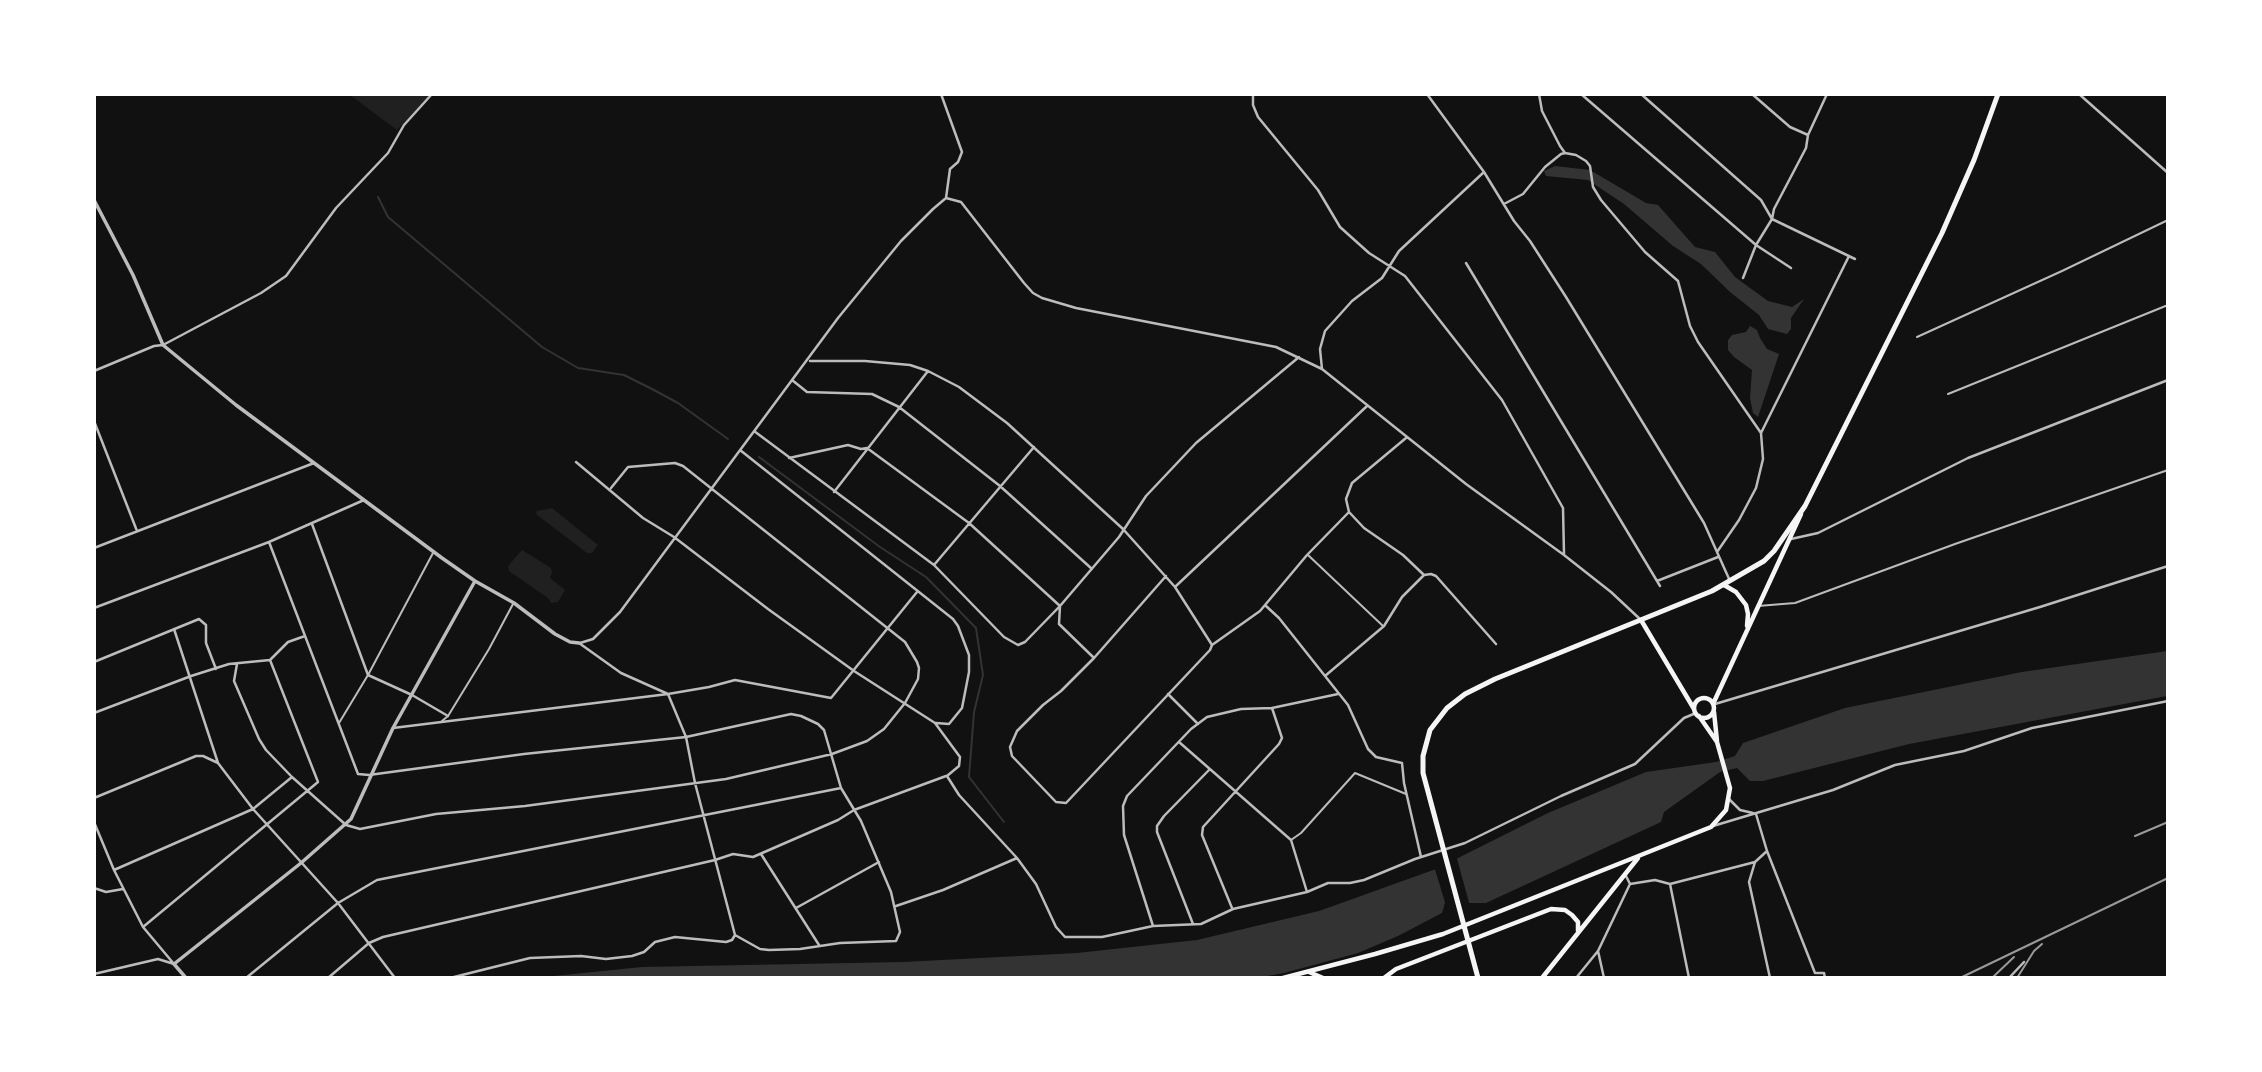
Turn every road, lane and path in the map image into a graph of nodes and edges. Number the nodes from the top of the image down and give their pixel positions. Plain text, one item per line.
1 (432, 94) edge
2 (941, 94) edge
3 (1253, 94) edge
4 (1270, 94) edge
5 (1282, 94) edge
6 (1427, 94) edge
7 (1539, 94) edge
8 (1581, 94) edge
9 (1641, 94) edge
10 (1752, 94) edge
11 (1826, 94) edge
12 (1998, 94) edge
13 (2079, 94) edge
14 (1808, 135) junction
15 (1565, 153) junction
16 (1484, 172) junction
17 (2168, 173) edge
18 (946, 198) junction
19 (94, 200) edge
20 (1504, 204) junction
21 (1772, 219) junction
22 (2168, 220) edge
23 (1756, 244) junction
24 (1849, 256) junction
25 (1855, 259) dead end
26 (1466, 263) dead end
27 (1388, 265) junction
28 (1791, 268) dead end
29 (1743, 278) dead end
30 (2168, 305) edge
31 (1917, 337) dead end
32 (163, 345) junction
33 (1299, 357) junction
34 (808, 361) junction
35 (1322, 369) junction
36 (94, 371) edge
37 (928, 371) junction
38 (792, 380) junction
39 (2168, 380) edge
40 (1948, 394) dead end
41 (1367, 406) junction
42 (899, 407) junction
43 (94, 421) edge
44 (754, 431) junction
45 (1761, 433) junction
46 (1406, 438) junction
47 (867, 447) junction
48 (1034, 447) junction
49 (740, 450) junction
50 (789, 458) junction
51 (576, 462) dead end
52 (314, 464) junction
53 (2168, 470) edge
54 (1000, 486) junction
55 (710, 488) junction
56 (611, 489) junction
57 (834, 492) junction
58 (364, 500) junction
59 (1805, 506) junction
60 (1349, 512) junction
61 (969, 523) junction
62 (312, 524) junction
63 (1123, 529) junction
64 (137, 531) junction
65 (674, 537) junction
66 (1791, 538) junction
67 (269, 542) junction
68 (94, 548) edge
69 (433, 552) junction
70 (1307, 555) junction
71 (1564, 555) junction
72 (1717, 556) junction
73 (934, 565) junction
74 (2168, 566) edge
75 (1091, 569) junction
76 (1424, 575) junction
77 (1166, 576) junction
78 (475, 581) junction
79 (1657, 581) junction
80 (1730, 581) junction
81 (1724, 585) junction
82 (1175, 586) junction
83 (1660, 586) dead end
84 (917, 592) junction
85 (514, 603) junction
86 (1265, 605) junction
87 (1060, 606) junction
88 (1757, 607) junction
89 (94, 608) edge
90 (1641, 620) junction
91 (1384, 626) junction
92 (888, 628) junction
93 (174, 629) junction
94 (305, 636) junction
95 (1744, 637) junction
96 (579, 643) junction
97 (1496, 644) dead end
98 (1212, 645) junction
99 (1094, 658) junction
100 (270, 660) junction
101 (94, 662) edge
102 (237, 664) junction
103 (216, 668) junction
104 (854, 671) junction
105 (368, 675) junction
106 (191, 676) junction
107 (1325, 676) junction
108 (668, 694) junction
109 (1168, 694) junction
110 (1338, 694) junction
111 (412, 695) junction
112 (2168, 701) edge
113 (905, 702) junction
114 (1714, 707) junction
115 (1272, 708) junction
116 (94, 713) edge
117 (1696, 713) junction
118 (448, 716) junction
119 (440, 723) junction
120 (935, 723) junction
121 (338, 724) junction
122 (1198, 724) junction
123 (393, 728) junction
124 (686, 737) junction
125 (1179, 742) junction
126 (1717, 742) junction
127 (832, 754) junction
128 (218, 763) junction
129 (1210, 769) junction
130 (369, 775) junction
131 (947, 776) junction
132 (292, 777) junction
133 (695, 783) junction
134 (841, 788) junction
135 (1237, 792) junction
136 (308, 793) junction
137 (1407, 795) junction
138 (94, 798) edge
139 (1729, 799) junction
140 (253, 809) junction
141 (853, 810) junction
142 (1756, 814) junction
143 (704, 816) junction
144 (94, 822) edge
145 (346, 825) junction
146 (268, 826) junction
147 (1711, 827) junction
148 (1291, 840) junction
149 (1766, 851) junction
150 (761, 854) junction
151 (1640, 856) junction
152 (1421, 858) junction
153 (1017, 859) junction
154 (715, 860) junction
155 (879, 862) junction
156 (1755, 862) junction
157 (302, 863) junction
158 (114, 870) junction
159 (1625, 874) junction
160 (1630, 884) junction
161 (1670, 884) junction
162 (94, 888) edge
163 (122, 888) junction
164 (1307, 892) junction
165 (338, 903) junction
166 (896, 906) junction
167 (796, 908) junction
168 (1233, 909) junction
169 (1193, 924) junction
170 (1153, 926) junction
171 (143, 927) junction
172 (1578, 931) junction
173 (735, 935) junction
174 (369, 943) junction
175 (820, 945) junction
176 (1598, 951) junction
177 (2024, 962) dead end
178 (174, 964) junction
179 (94, 974) edge
180 (1308, 974) edge
181 (186, 978) edge
182 (246, 978) edge
183 (328, 978) edge
184 (395, 978) edge
185 (450, 978) edge
186 (1283, 978) edge
187 (1323, 978) edge
188 (1384, 978) edge
189 (1478, 978) edge
190 (1542, 978) edge
191 (1576, 978) edge
192 (1604, 978) edge
193 (1689, 978) edge
194 (1770, 978) edge
195 (1825, 978) edge
196 (2009, 978) edge

1 - 32 street
2 - 18 street
3 - 27 street
4 - 5 street
6 - 16 street
7 - 15 street
8 - 23 street
9 - 21 street
10 - 14 street
11 - 14 street
12 - 59 highway
13 - 17 street
14 - 21 street
15 - 20 street
15 - 45 street
16 - 20 street
16 - 27 street
18 - 33 street
18 - 34 street
19 - 32 street
20 - 72 street
21 - 23 street
21 - 24 street
22 - 31 lane
23 - 28 street
23 - 29 street
24 - 25 street
24 - 45 street
26 - 79 street
27 - 35 street
27 - 71 street
30 - 40 lane
32 - 36 street
32 - 52 street
33 - 35 street
33 - 63 street
34 - 37 street
34 - 38 street
35 - 41 street
37 - 42 street
37 - 48 street
38 - 42 street
38 - 44 street
39 - 66 street
41 - 46 street
41 - 82 street
42 - 47 street
42 - 54 street
43 - 64 street
44 - 49 street
44 - 50 street
45 - 72 street
46 - 60 street
46 - 71 street
47 - 50 street
47 - 57 street
47 - 61 street
48 - 54 street
48 - 63 street
49 - 55 street
49 - 84 street
50 - 57 street
51 - 56 street
52 - 58 street
52 - 64 street
53 - 88 lane
54 - 61 street
54 - 75 street
55 - 56 street
55 - 65 street
55 - 92 street
56 - 65 street
57 - 73 street
58 - 62 street
58 - 69 street
59 - 66 main road
59 - 80 highway
60 - 70 street
60 - 76 street
61 - 73 street
61 - 87 street
62 - 67 street
62 - 105 street
63 - 75 street
63 - 77 street
64 - 68 street
65 - 96 street
65 - 104 street
66 - 88 main road
67 - 89 street
67 - 94 street
69 - 78 street
69 - 105 lane
70 - 86 street
70 - 91 lane
71 - 90 street
72 - 79 street
72 - 80 street
73 - 87 street
74 - 114 street
75 - 87 street
76 - 91 street
76 - 97 street
77 - 82 street
77 - 99 street
78 - 85 street
78 - 111 street
79 - 83 street
80 - 81 highway
81 - 90 highway
81 - 95 main road
82 - 98 street
84 - 92 street
84 - 120 street
85 - 96 street
85 - 118 lane
86 - 98 street
86 - 107 street
87 - 99 street
88 - 95 main road
90 - 117 main road
90 - 189 highway
91 - 107 street
92 - 104 street
92 - 113 street
93 - 101 street
93 - 103 street
93 - 106 street
94 - 100 street
94 - 121 street
95 - 114 main road
96 - 108 street
98 - 109 street
99 - 109 street
100 - 102 street
100 - 136 street
102 - 103 street
102 - 132 street
103 - 106 street
104 - 108 street
104 - 113 street
105 - 111 street
105 - 121 lane
106 - 116 street
106 - 128 street
107 - 110 street
108 - 119 street
108 - 124 street
109 - 122 street
110 - 115 street
110 - 137 street
111 - 118 street
111 - 123 street
112 - 142 street
113 - 120 street
113 - 127 street
114 - 117 main road
114 - 117 main road
114 - 126 main road
115 - 122 street
115 - 135 street
117 - 126 main road
117 - 152 street
118 - 119 lane
119 - 123 street
120 - 131 street
121 - 130 street
122 - 125 street
123 - 130 street
124 - 127 street
124 - 130 street
124 - 133 street
125 - 129 street
125 - 170 street
126 - 139 main road
127 - 133 street
127 - 134 street
128 - 138 street
128 - 140 street
129 - 135 street
129 - 169 street
130 - 145 street
131 - 141 street
131 - 153 street
132 - 136 street
132 - 140 street
133 - 143 street
133 - 145 street
134 - 141 street
134 - 143 street
135 - 148 street
135 - 168 street
136 - 145 street
136 - 146 street
137 - 148 lane
137 - 152 street
139 - 142 street
139 - 147 main road
140 - 146 street
140 - 158 street
141 - 150 street
141 - 155 street
142 - 147 street
142 - 149 street
143 - 154 street
143 - 165 street
144 - 158 street
145 - 157 street
146 - 157 street
146 - 171 street
147 - 151 main road
148 - 164 street
149 - 156 street
149 - 195 street
150 - 154 street
150 - 167 street
151 - 159 main road
151 - 180 main road
152 - 164 street
153 - 166 street
153 - 170 street
154 - 173 street
154 - 174 street
155 - 166 street
155 - 167 street
156 - 161 street
156 - 194 street
157 - 165 street
157 - 178 street
158 - 163 street
159 - 160 street
159 - 172 main road
160 - 161 street
160 - 176 street
161 - 193 street
162 - 163 street
163 - 171 street
164 - 168 street
165 - 174 street
165 - 182 street
166 - 175 street
167 - 175 street
168 - 169 street
169 - 170 street
171 - 178 street
172 - 188 main road
172 - 190 main road
173 - 175 street
173 - 185 street
174 - 183 street
174 - 184 street
176 - 191 street
176 - 192 street
177 - 196 street
178 - 179 street
178 - 181 street
180 - 186 main road
180 - 187 main road

